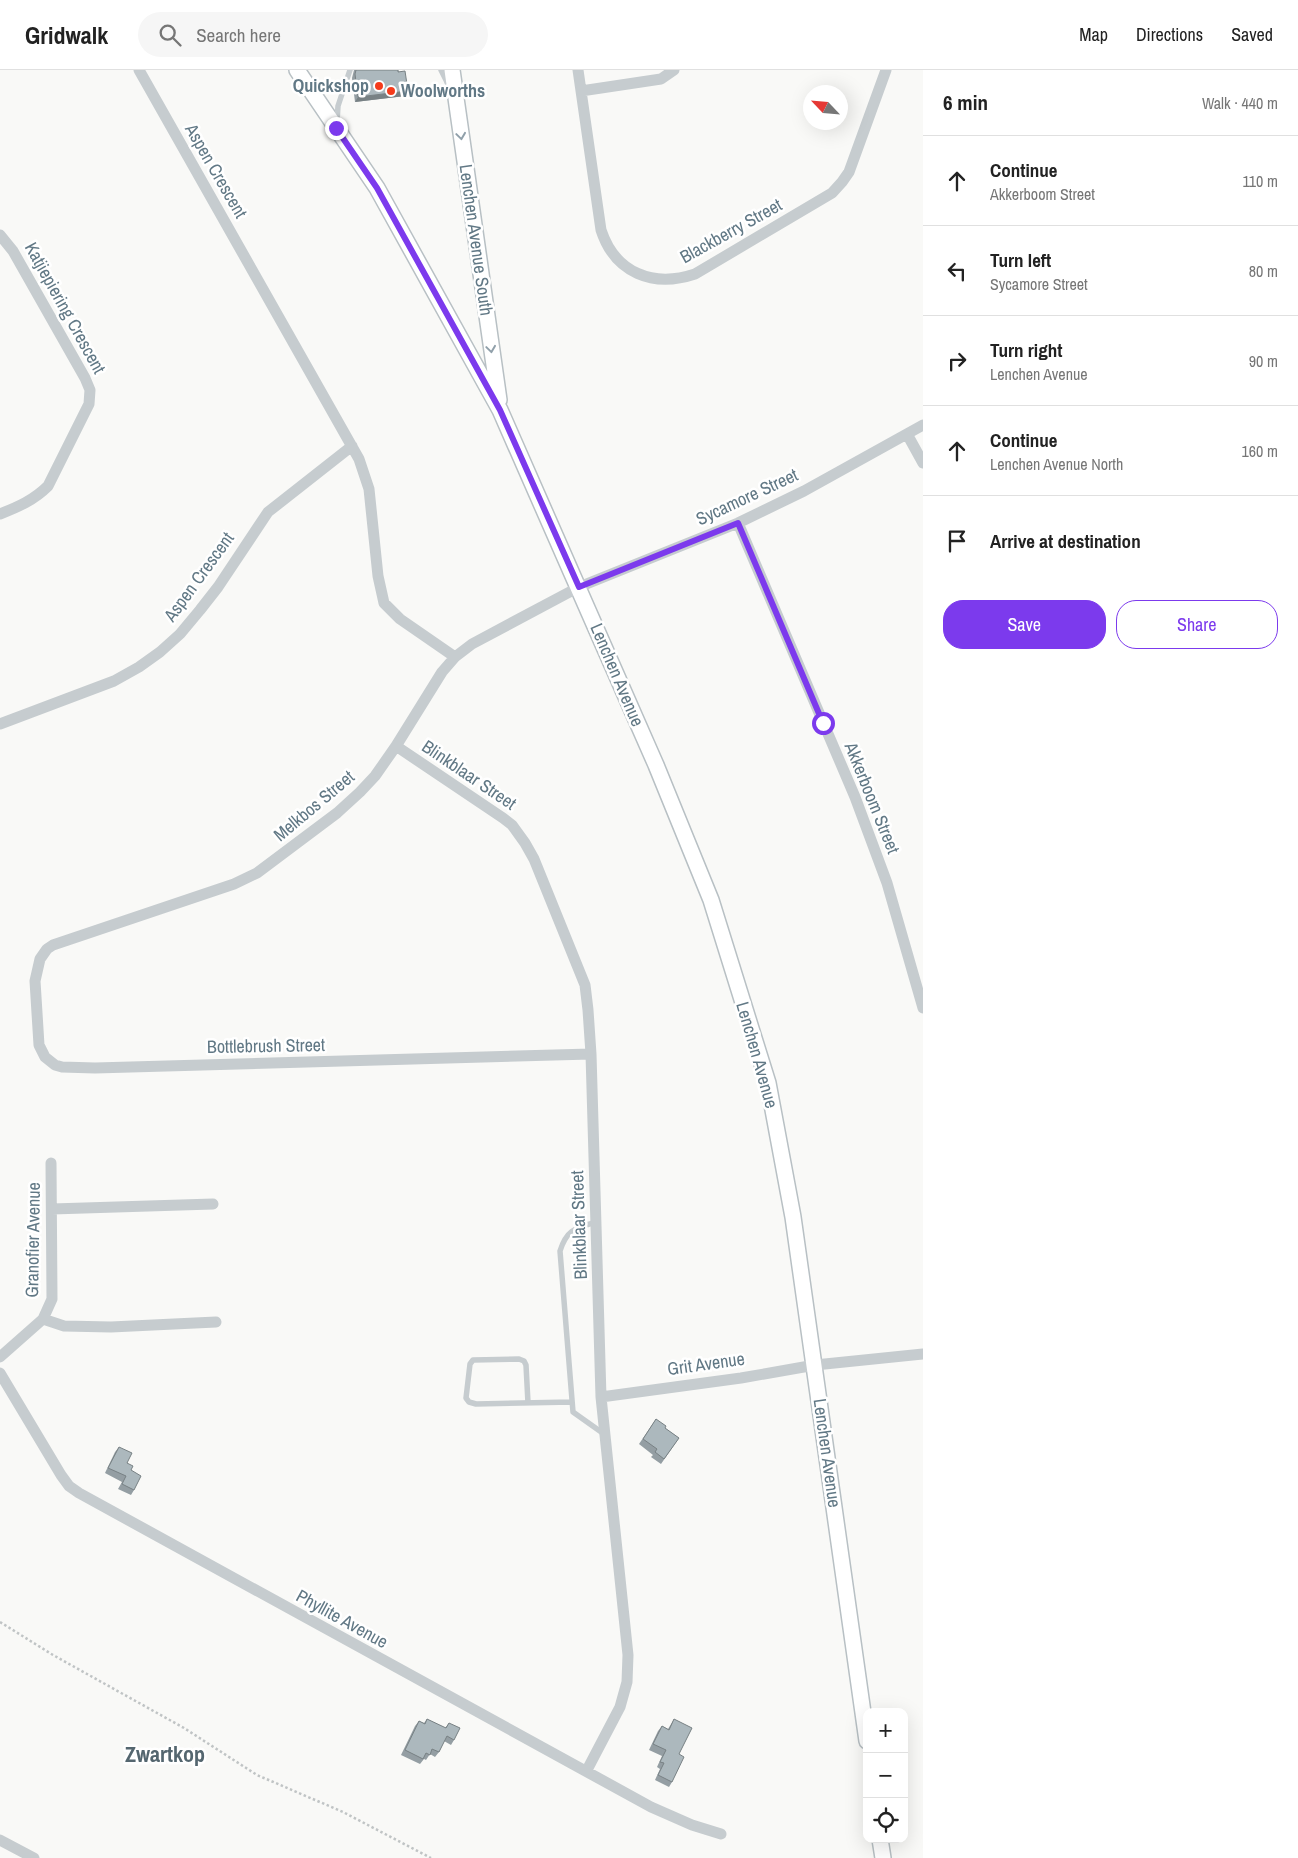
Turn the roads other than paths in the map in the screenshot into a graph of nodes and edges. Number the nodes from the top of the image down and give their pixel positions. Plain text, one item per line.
1 (139, 70) edge
2 (297, 70) edge
3 (350, 70) edge
4 (441, 70) edge
5 (452, 70) edge
6 (578, 70) edge
7 (674, 70) edge
8 (886, 70) edge
9 (581, 92) junction
10 (456, 101) junction
11 (336, 128) junction
12 (0, 235) edge
13 (500, 410) junction
14 (923, 425) edge
15 (907, 434) junction
16 (352, 446) junction
17 (923, 463) edge
18 (0, 514) edge
19 (738, 523) junction
20 (579, 587) junction
21 (455, 657) junction
22 (0, 724) edge
23 (396, 746) junction
24 (40, 959) joint
25 (923, 1008) edge
26 (591, 1054) junction
27 (51, 1163) dead end
28 (213, 1204) dead end
29 (52, 1209) junction
30 (596, 1222) junction
31 (43, 1319) junction
32 (216, 1322) dead end
33 (923, 1354) edge
34 (0, 1357) edge
35 (815, 1365) junction
36 (0, 1373) edge
37 (602, 1396) junction
38 (572, 1402) junction
39 (528, 1403) junction
40 (606, 1435) junction
41 (863, 1712) edge
42 (587, 1770) junction
43 (721, 1834) dead end
44 (0, 1840) edge
45 (881, 1843) edge
46 (34, 1858) edge
47 (883, 1858) edge

1 - 16 street, Aspen Crescent
2 - 11 main road
3 - 11 lane
4 - 10 lane
5 - 10 main road, Lenchen Avenue South
6 - 9 street, Blackberry Street
7 - 9 street
8 - 9 street, Blackberry Street
10 -> 13 main road, Lenchen Avenue South
11 - 13 main road
12 - 18 street, Katjiepiering Crescent
13 - 20 main road, Lenchen Avenue
14 - 15 street, Sycamore Street
15 - 17 street
15 - 19 street, Sycamore Street
16 - 21 street, Aspen Crescent
16 - 22 street, Aspen Crescent
19 - 20 street, Sycamore Street
19 - 25 street, Akkerboom Street
20 - 21 street, Melkbos Street
20 - 35 main road, Lenchen Avenue
21 - 23 street, Melkbos Street
23 - 24 street, Melkbos Street
23 - 26 street, Blinkblaar Street
24 - 26 street, Bottlebrush Street
26 - 30 street, Blinkblaar Street
27 - 29 street, Granofier Avenue
28 - 29 street
29 - 31 street, Granofier Avenue
30 - 37 street, Blinkblaar Street
30 - 38 lane
31 - 32 street
31 - 34 street, Granofier Avenue
33 - 35 street, Grit Avenue
35 - 37 street, Grit Avenue
35 - 41 main road, Lenchen Avenue
36 - 42 street, Phyllite Avenue
37 - 40 street, Blinkblaar Street
38 - 39 lane
38 - 40 lane
39 - 39 lane
40 - 42 street, Blinkblaar Street
42 - 43 street, Phyllite Avenue
44 - 46 street
45 - 47 main road

